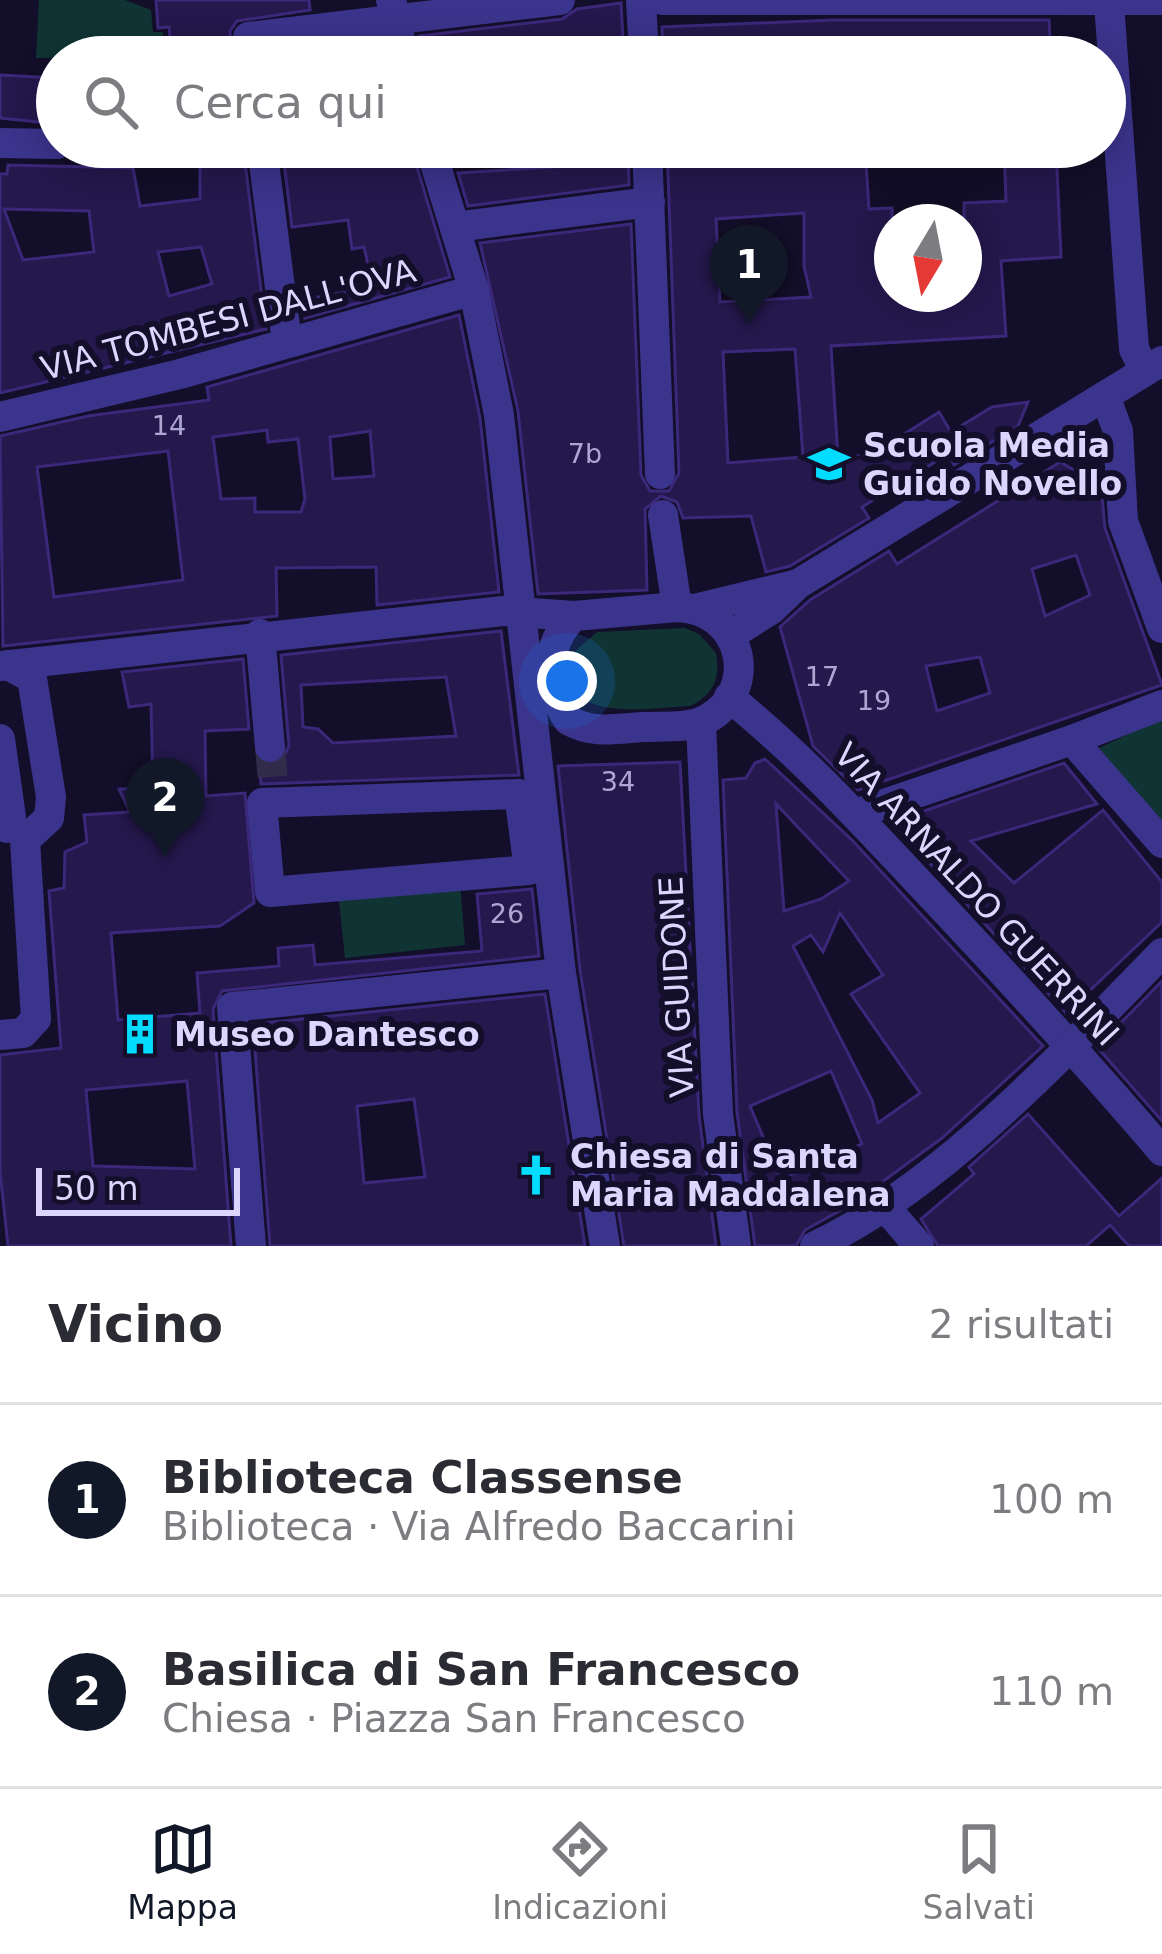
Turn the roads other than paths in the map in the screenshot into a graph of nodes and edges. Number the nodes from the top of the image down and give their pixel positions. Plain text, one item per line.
1 (560, 0) edge
2 (641, 0) edge
3 (662, 0) edge
4 (1162, 0) edge
5 (1109, 3) junction
6 (392, 10) edge
7 (253, 36) edge
8 (643, 36) edge
9 (1111, 36) edge
10 (0, 143) edge
11 (36, 144) edge
12 (265, 168) edge
13 (437, 168) edge
14 (648, 168) edge
15 (1121, 168) edge
16 (650, 202) junction
17 (455, 227) junction
18 (474, 290) junction
19 (287, 342) junction
20 (1154, 366) edge
21 (1105, 396) junction
22 (0, 418) edge
23 (660, 474) dead end
24 (663, 515) dead end
25 (798, 584) junction
26 (687, 607) junction
27 (519, 614) junction
28 (574, 616) junction
29 (1162, 628) edge
30 (260, 634) junction
31 (730, 635) junction
32 (4, 665) edge
33 (729, 697) junction
34 (1162, 705) edge
35 (701, 723) junction
36 (0, 739) edge
37 (1072, 740) junction
38 (270, 747) tunnel mouth
39 (855, 814) junction
40 (534, 829) junction
41 (11, 833) edge
42 (1162, 843) edge
43 (1162, 953) edge
44 (561, 973) junction
45 (0, 1036) edge
46 (1080, 1037) junction
47 (1162, 1151) edge
48 (886, 1208) junction
49 (251, 1246) edge
50 (605, 1246) edge
51 (736, 1246) edge
52 (815, 1246) edge
53 (919, 1246) edge

1 - 6 street
2 - 8 street
3 - 5 street
4 - 5 street
5 - 9 street
6 - 7 street
10 - 11 street
12 - 19 street
13 - 17 street
14 - 16 street
15 - 20 street
16 - 17 street
16 - 23 street
17 - 18 street
18 - 19 street, VIA TOMBESI DALL'OVA
18 - 27 street
19 - 22 street, VIA TOMBESI DALL'OVA
20 - 21 street
21 - 25 street
21 - 29 street
24 - 26 street
25 - 26 street
25 - 31 street
26 - 28 street
26 - 31 street
27 - 28 street
27 - 30 street
27 - 40 street
28 - 35 street
30 - 32 street
30 - 38 street
31 - 33 street
32 - 41 street
33 - 35 street
33 - 39 street, VIA ARNALDO GUERRINI
34 - 37 street
35 - 51 street, VIA GUIDONE
36 - 41 street
37 - 39 street
37 - 42 street
39 - 46 street, VIA ARNALDO GUERRINI
40 - 40 street
40 - 44 street
41 - 45 street
43 - 46 street
44 - 49 street
44 - 50 street
46 - 47 street, VIA ARNALDO GUERRINI
46 - 48 street
48 - 52 street
48 - 53 street

